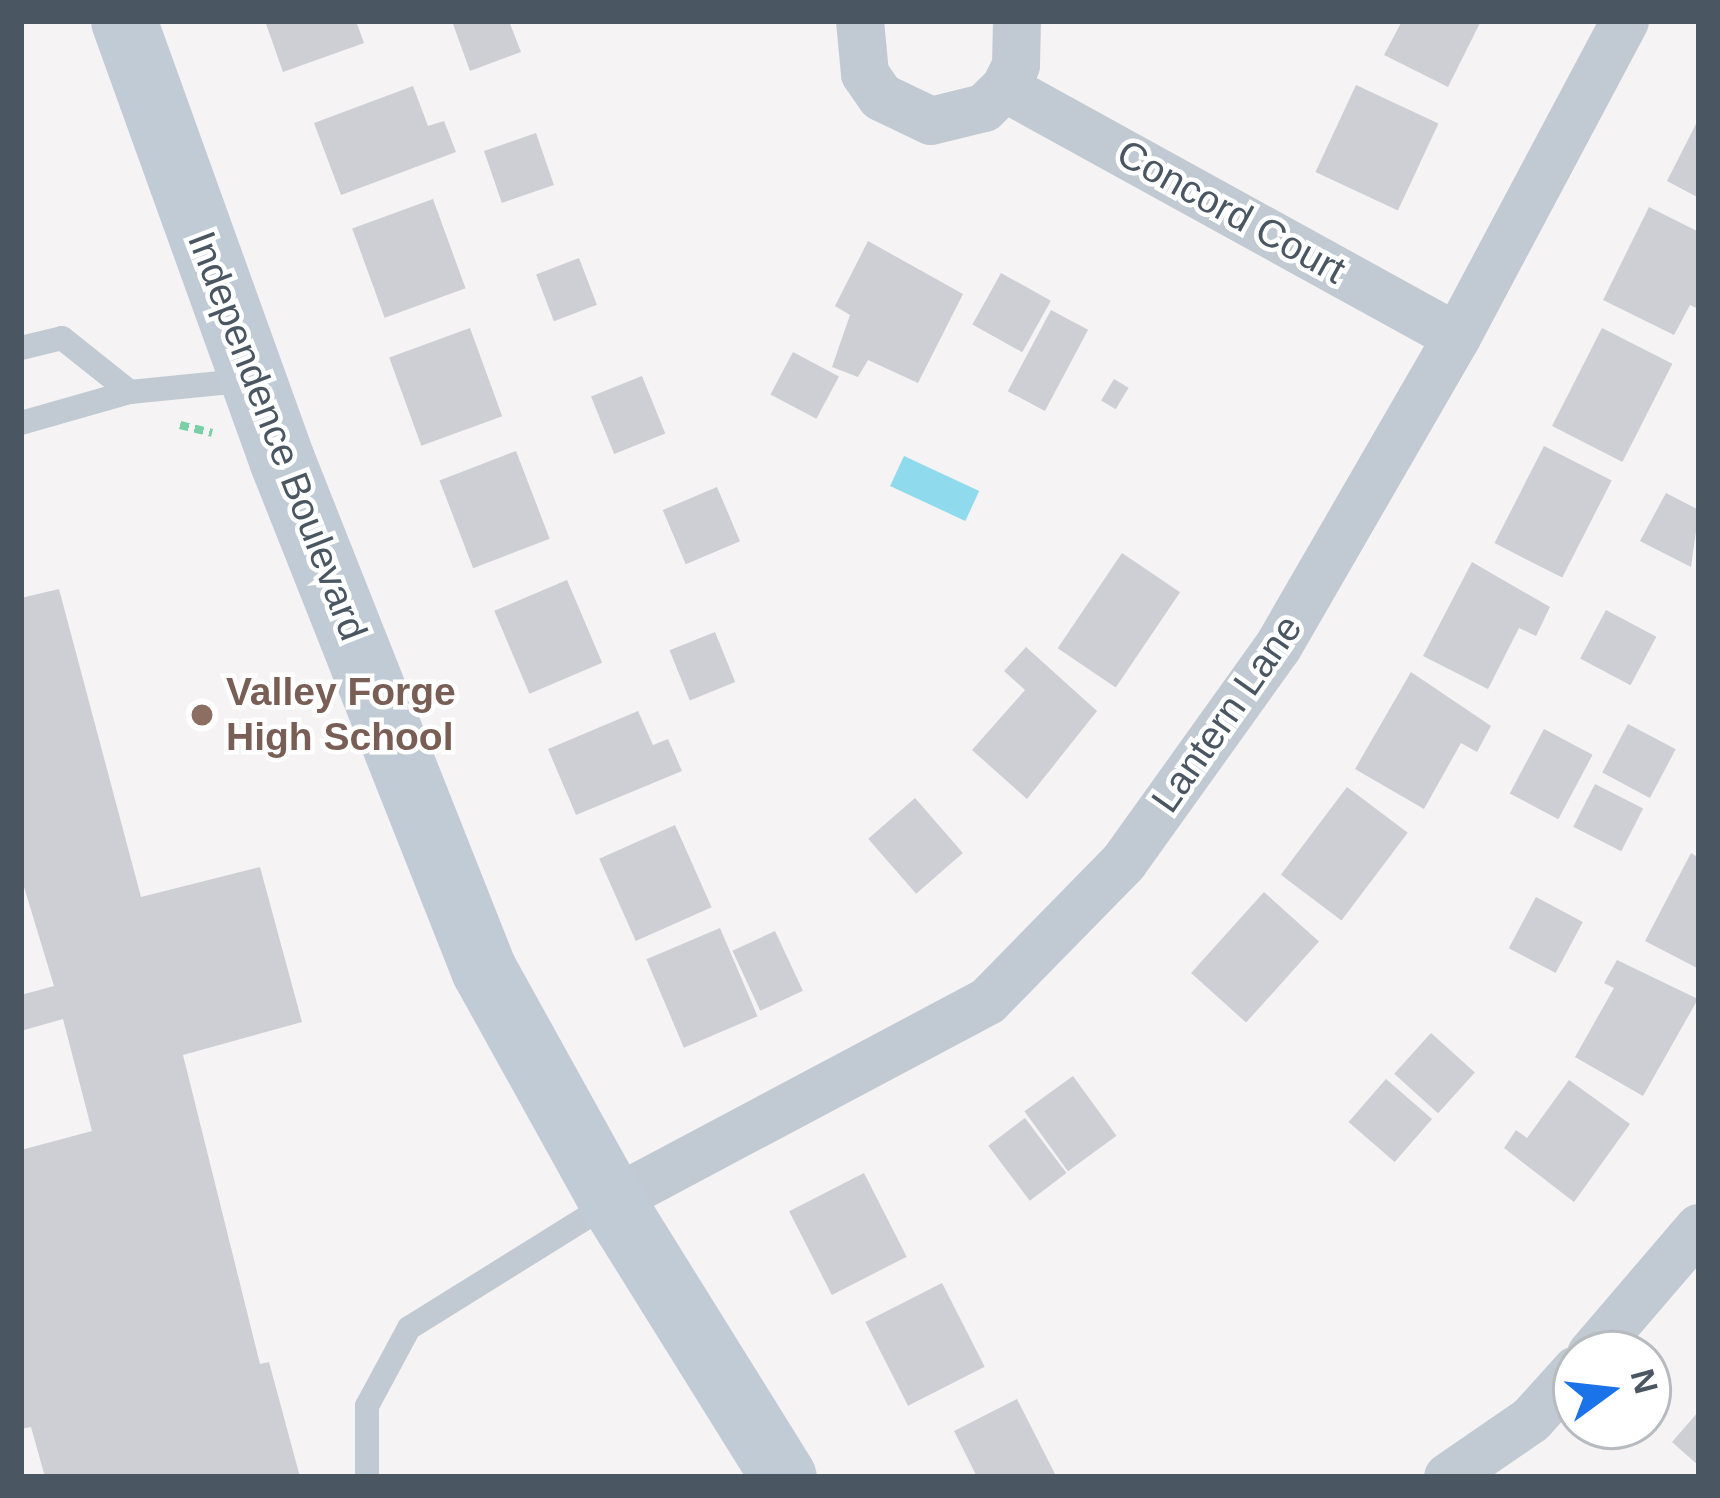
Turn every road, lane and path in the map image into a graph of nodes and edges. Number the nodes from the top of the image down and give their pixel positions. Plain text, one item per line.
1 (124, 21) edge
2 (860, 21) edge
3 (1017, 21) edge
4 (1625, 21) edge
5 (1005, 88) junction
6 (1457, 337) junction
7 (21, 349) edge
8 (253, 380) junction
9 (130, 392) junction
10 (21, 423) edge
11 (171, 423) dead end
12 (214, 433) dead end
13 (612, 1201) junction
14 (1699, 1228) edge
15 (1612, 1330) edge
16 (1552, 1397) edge
17 (367, 1477) edge
18 (784, 1477) edge
19 (1448, 1477) edge

1 - 8 street, Independence Boulevard
2 - 5 street
3 - 5 street
4 - 6 street, Lantern Lane
5 - 6 street, Concord Court
6 - 13 street, Lantern Lane
7 - 9 lane
8 - 9 lane
8 - 13 street, Independence Boulevard
9 - 10 lane
11 - 12 path
13 - 17 lane
13 - 18 street, Independence Boulevard
14 - 15 street
16 - 19 street

